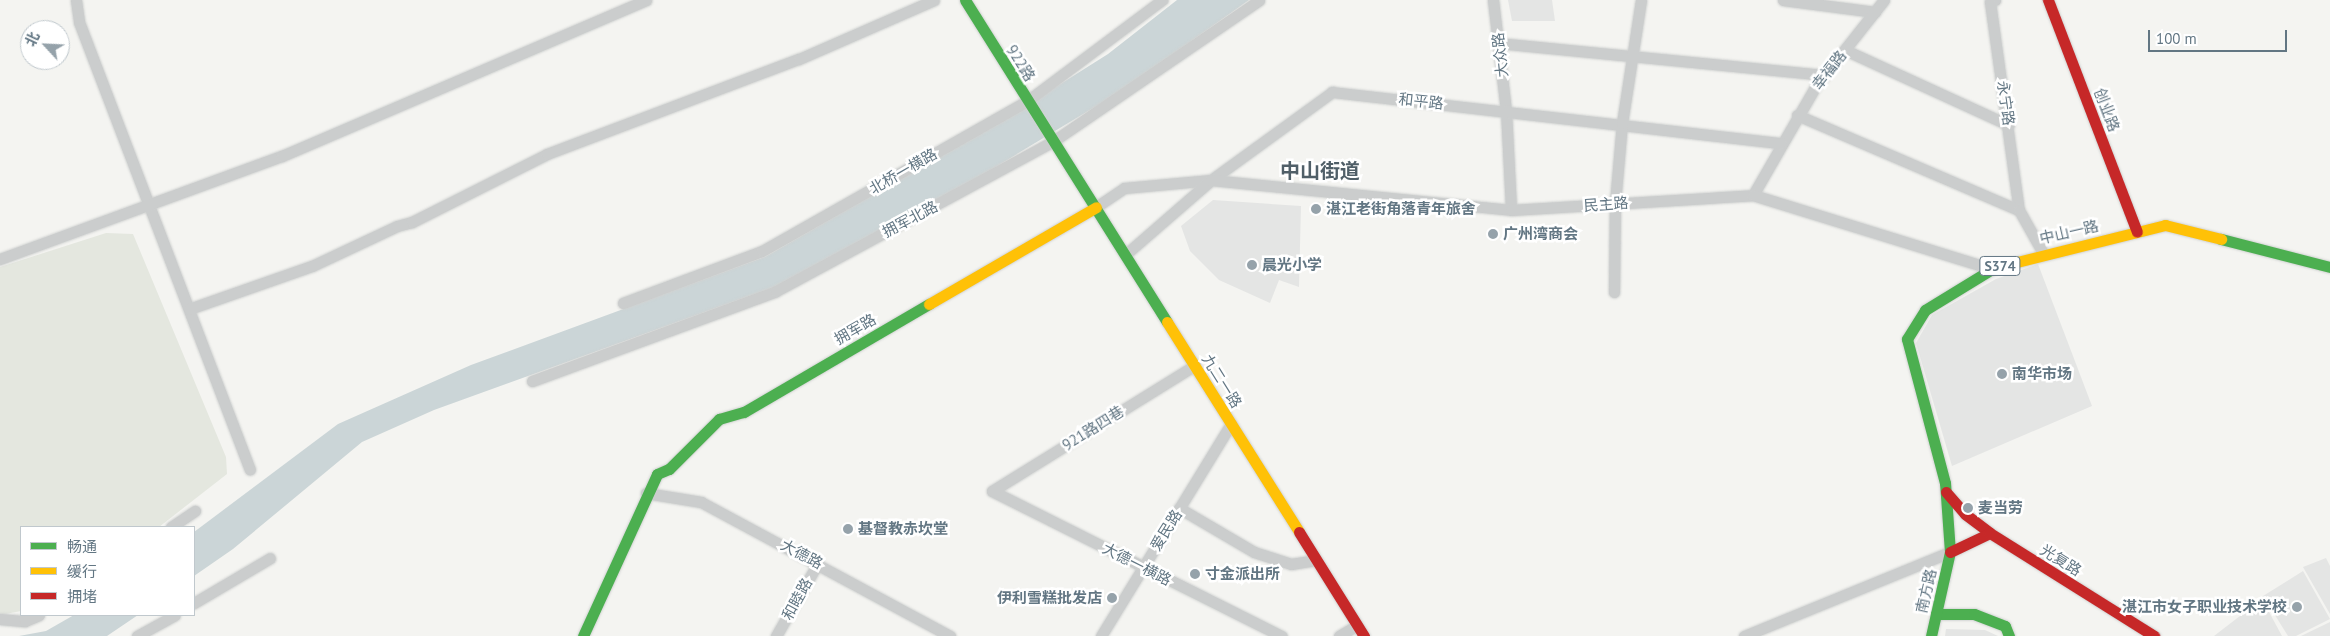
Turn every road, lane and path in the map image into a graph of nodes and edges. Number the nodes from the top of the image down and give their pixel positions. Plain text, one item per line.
1 (76, 0) edge
2 (646, 0) edge
3 (934, 0) edge
4 (965, 0) edge
5 (1162, 0) edge
6 (1259, 0) edge
7 (1494, 0) edge
8 (1641, 0) edge
9 (1783, 0) edge
10 (1884, 0) edge
11 (1996, 0) edge
12 (2048, 0) edge
13 (1875, 12) junction
14 (1498, 43) junction
15 (1844, 50) junction
16 (1633, 56) junction
17 (1826, 74) junction
18 (1027, 101) junction
19 (1506, 110) junction
20 (1797, 115) junction
21 (1622, 123) junction
22 (2009, 125) junction
23 (1052, 142) junction
24 (1780, 143) junction
25 (1211, 180) junction
26 (1753, 195) junction
27 (1614, 203) junction
28 (150, 206) junction
29 (1096, 207) junction
30 (1511, 210) junction
31 (2019, 210) junction
32 (2137, 232) junction
33 (2043, 252) junction
34 (1126, 254) junction
35 (0, 259) edge
36 (2330, 267) edge
37 (1992, 269) junction
38 (1614, 292) dead end
39 (623, 303) dead end
40 (189, 308) junction
41 (1195, 365) junction
42 (532, 381) dead end
43 (1231, 424) junction
44 (250, 469) dead end
45 (992, 491) joint
46 (1946, 492) junction
47 (646, 493) junction
48 (1179, 509) junction
49 (195, 511) dead end
50 (172, 526) edge
51 (1990, 533) junction
52 (1950, 552) junction
53 (270, 558) dead end
54 (1316, 560) junction
55 (818, 562) junction
56 (1143, 567) junction
57 (195, 602) edge
58 (1936, 614) junction
59 (37, 616) edge
60 (173, 616) edge
61 (0, 619) edge
62 (1357, 625) junction
63 (137, 636) edge
64 (584, 636) edge
65 (776, 636) edge
66 (950, 636) edge
67 (1101, 636) edge
68 (1282, 636) edge
69 (1339, 636) edge
70 (1364, 636) edge
71 (1744, 636) edge
72 (1931, 636) edge
73 (2009, 636) edge
74 (2154, 636) edge

1 - 28 street
2 - 28 street
3 - 40 street
4 - 18 street, 922路
5 - 18 street, 北桥一横路
6 - 23 street, 拥军北路
7 - 14 street, 大众路
8 - 16 street
9 - 13 street
10 - 13 street, 幸福路
11 - 22 street, 永宁路
12 - 32 street, 创业路
13 - 15 street, 幸福路
14 - 16 street
14 - 19 street, 大众路
15 - 17 street, 幸福路
15 - 22 street
16 - 17 street
16 - 21 street
17 - 20 street, 幸福路
18 - 23 street, 922路
18 - 39 street, 北桥一横路
19 - 21 street, 和平路
19 - 25 street, 和平路
19 - 30 street, 大众路
20 - 24 street, 幸福路
20 - 31 street
21 - 24 street, 和平路
21 - 27 street
22 - 31 street, 永宁路
23 - 29 street, 九二一路
23 - 42 street, 拥军北路
24 - 26 street, 幸福路
25 - 29 street
25 - 30 street, 民主路
25 - 34 street, 和平路
26 - 27 street, 民主路
26 - 37 street, 民主路
27 - 30 street, 民主路
27 - 38 street
28 - 35 street
28 - 40 street
29 - 34 street, 九二一路
29 - 47 street, 拥军路
31 - 33 street
32 - 33 street, 中山一路 / S374
32 - 36 street, 中山一路 / S374
33 - 37 street, 中山一路 / S374
34 - 41 street, 九二一路
37 - 46 street, 中山一路 / S374
40 - 44 street
41 - 43 street, 九二一路
41 - 45 street, 921路四巷
43 - 48 street, 爱民路
43 - 54 street, 九二一路
45 - 56 street, 大德一横路
46 - 51 street, 光复路
46 - 52 street, 中山一路 / S374
47 - 55 street, 大德路
47 - 64 street, 拥军路
48 - 54 street
48 - 56 street, 爱民路
49 - 50 street
51 - 52 street
51 - 74 street, 光复路
52 - 58 street, 南方路 / S374
52 - 71 street
53 - 57 street
54 - 62 street, 九二一路
55 - 65 street, 和睦路
55 - 66 street, 大德路
56 - 67 street, 爱民路
56 - 68 street, 大德一横路
58 - 72 street, 南方路 / S374
58 - 73 street
59 - 61 street
60 - 63 street
62 - 69 street
62 - 70 street, 九二一路

